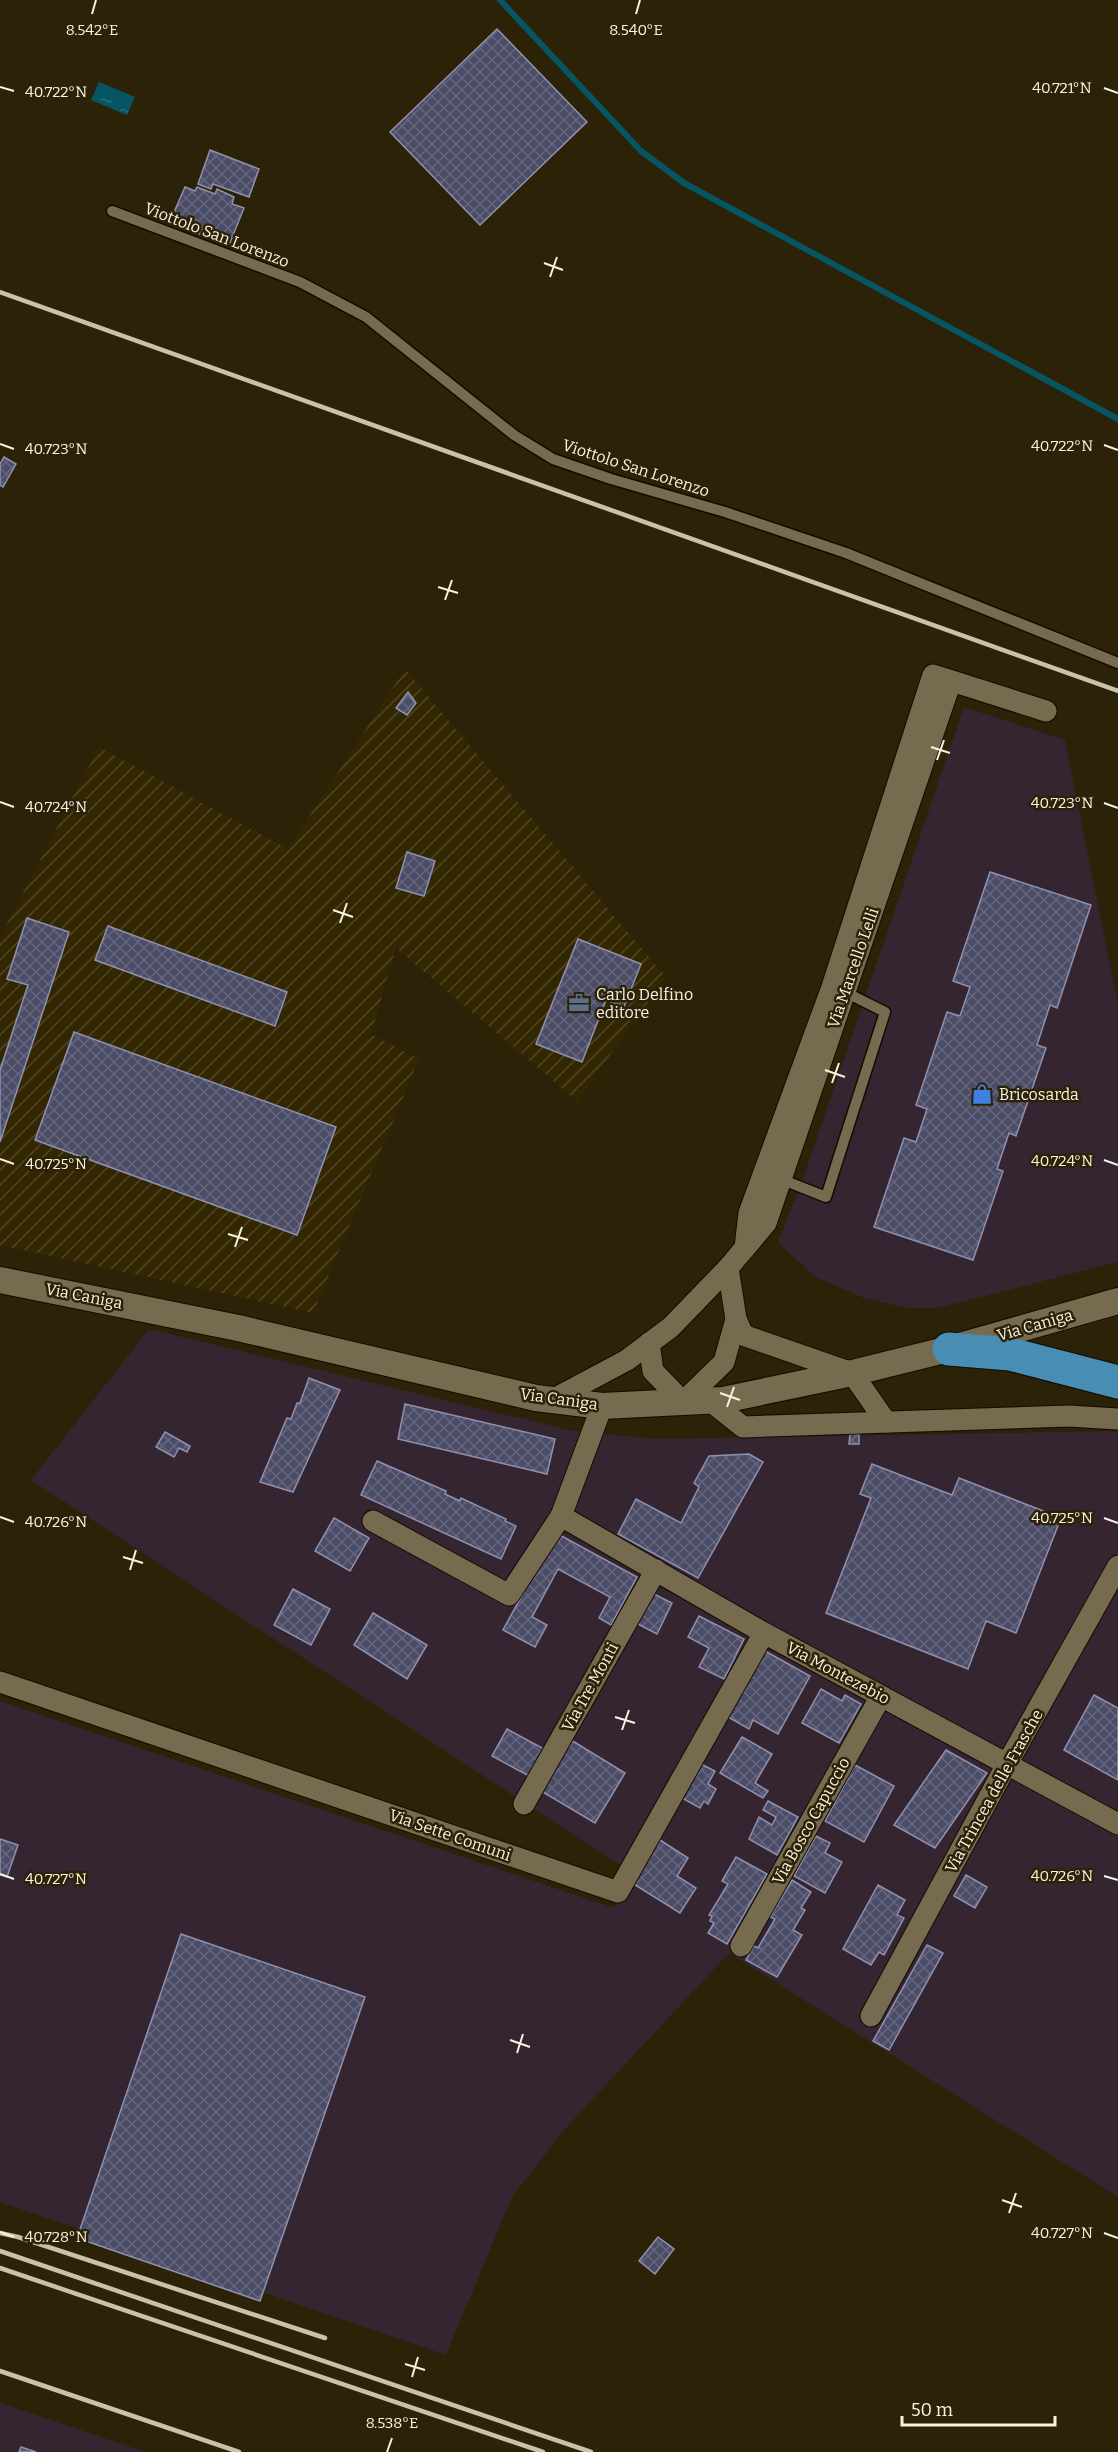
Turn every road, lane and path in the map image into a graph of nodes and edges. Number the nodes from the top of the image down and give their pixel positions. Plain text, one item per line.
1 (112, 211) dead end
2 (1118, 663) edge
3 (1046, 711) dead end
4 (838, 989) junction
5 (772, 1176) junction
6 (728, 1268) junction
7 (0, 1280) edge
8 (1118, 1301) edge
9 (736, 1320) junction
10 (649, 1343) junction
11 (949, 1349) junction
12 (852, 1372) junction
13 (1118, 1382) edge
14 (552, 1400) junction
15 (709, 1400) junction
16 (682, 1402) junction
17 (602, 1406) junction
18 (1118, 1419) edge
19 (886, 1422) junction
20 (561, 1515) junction
21 (373, 1521) dead end
22 (1118, 1566) edge
23 (656, 1570) junction
24 (764, 1632) junction
25 (0, 1682) edge
26 (881, 1696) junction
27 (1007, 1764) junction
28 (524, 1804) dead end
29 (1118, 1824) edge
30 (741, 1946) dead end
31 (871, 2016) dead end

1 - 2 lane, Viottolo San Lorenzo
3 - 4 street, Via Marcello Lelli
4 - 5 street, Via Marcello Lelli
4 - 5 lane
5 - 6 street, Via Marcello Lelli
6 - 9 street
6 - 10 street, Via Marcello Lelli
7 - 14 street, Via Caniga
8 - 11 street, Via Caniga
9 - 12 street
9 - 16 street
10 - 14 street, Via Marcello Lelli
10 - 16 street
11 - 12 street, Via Caniga
11 - 13 highway
12 - 15 street, Via Caniga
12 - 19 street
14 - 17 street, Via Caniga
15 - 16 street, Via Caniga
15 - 19 street
16 - 17 street, Via Caniga
17 - 20 street
18 - 19 street
20 - 21 street
20 - 23 street, Via Montezebio
22 - 27 street, Via Trincea delle Frasche
23 - 24 street, Via Montezebio
23 - 28 street, Via Tre Monti
24 - 25 street, Via Sette Comuni
24 - 26 street, Via Montezebio
26 - 27 street, Via Montezebio
26 - 30 street, Via Bosco Capuccio
27 - 29 street, Via Montezebio
27 - 31 street, Via Trincea delle Frasche

